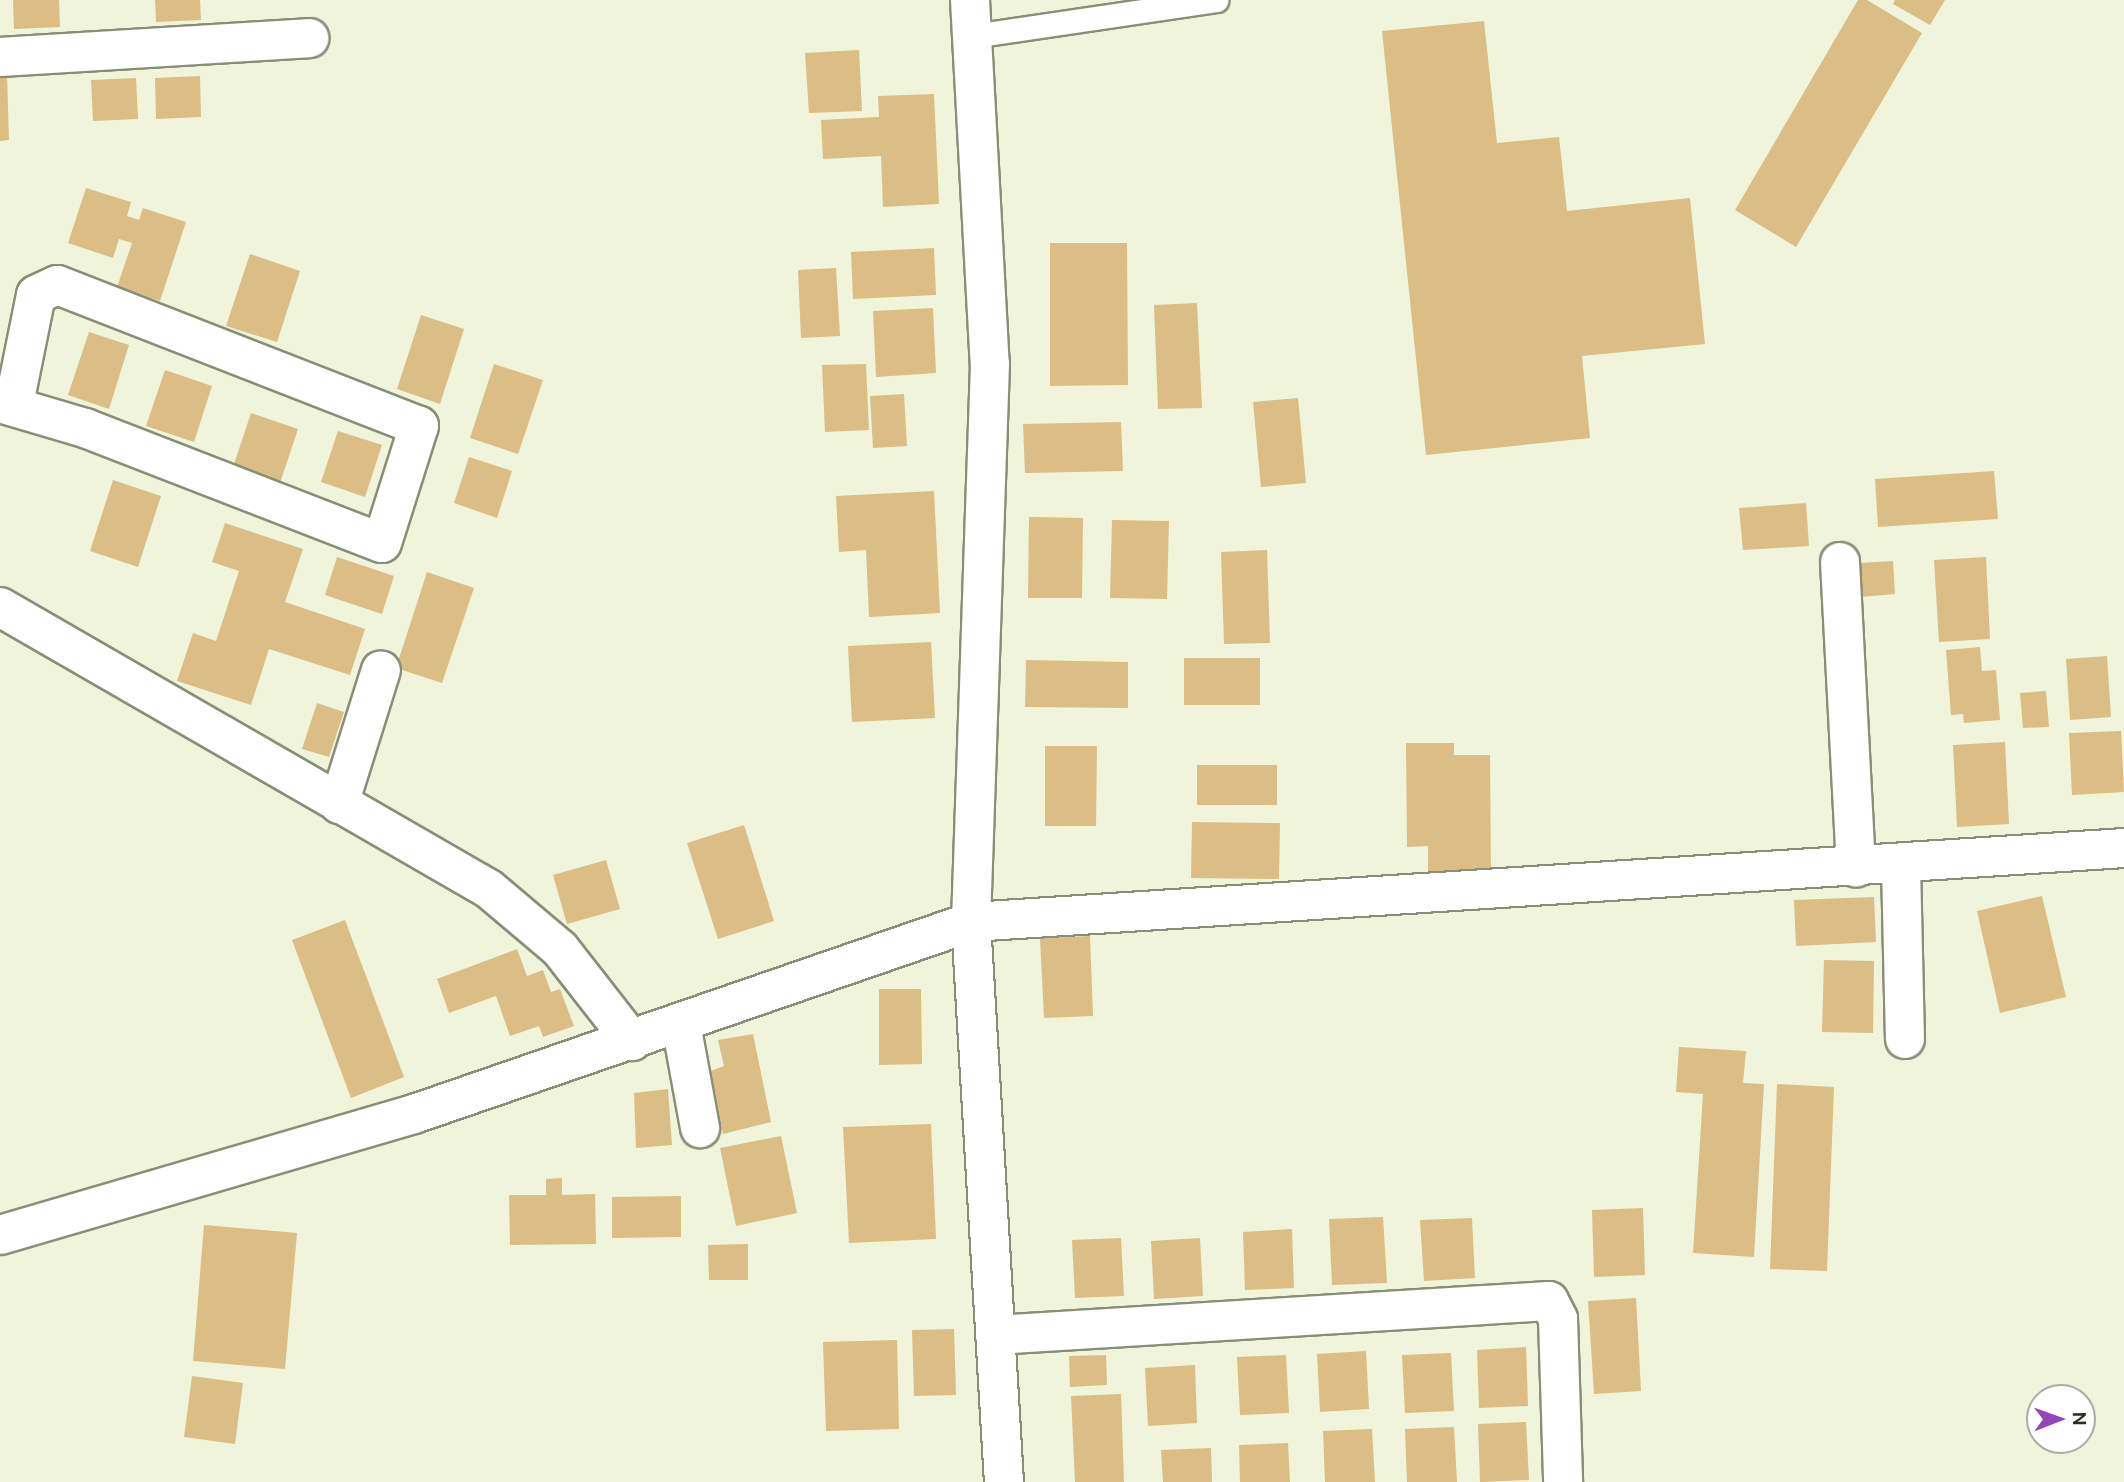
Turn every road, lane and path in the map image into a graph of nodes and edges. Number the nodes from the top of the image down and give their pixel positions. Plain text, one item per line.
1 (1216, 0) edge
2 (972, 18) edge
3 (309, 38) dead end
4 (0, 57) edge
5 (7, 403) edge
6 (1840, 562) dead end
7 (0, 607) edge
8 (381, 670) dead end
9 (339, 804) junction
10 (2124, 848) edge
11 (1901, 865) junction
12 (1856, 868) junction
13 (971, 922) junction
14 (681, 1024) junction
15 (1905, 1038) dead end
16 (632, 1041) junction
17 (699, 1128) dead end
18 (0, 1235) edge
19 (996, 1335) junction
20 (1004, 1482) edge
21 (1563, 1482) edge

1 - 2 lane
2 - 13 street
3 - 4 street
5 - 5 street
6 - 12 street
7 - 9 street
8 - 9 street
9 - 16 street
10 - 11 street
11 - 12 street
11 - 15 street
12 - 13 street
13 - 14 street
13 - 19 street
14 - 16 street
14 - 17 street
16 - 18 street
19 - 20 street
19 - 21 street

